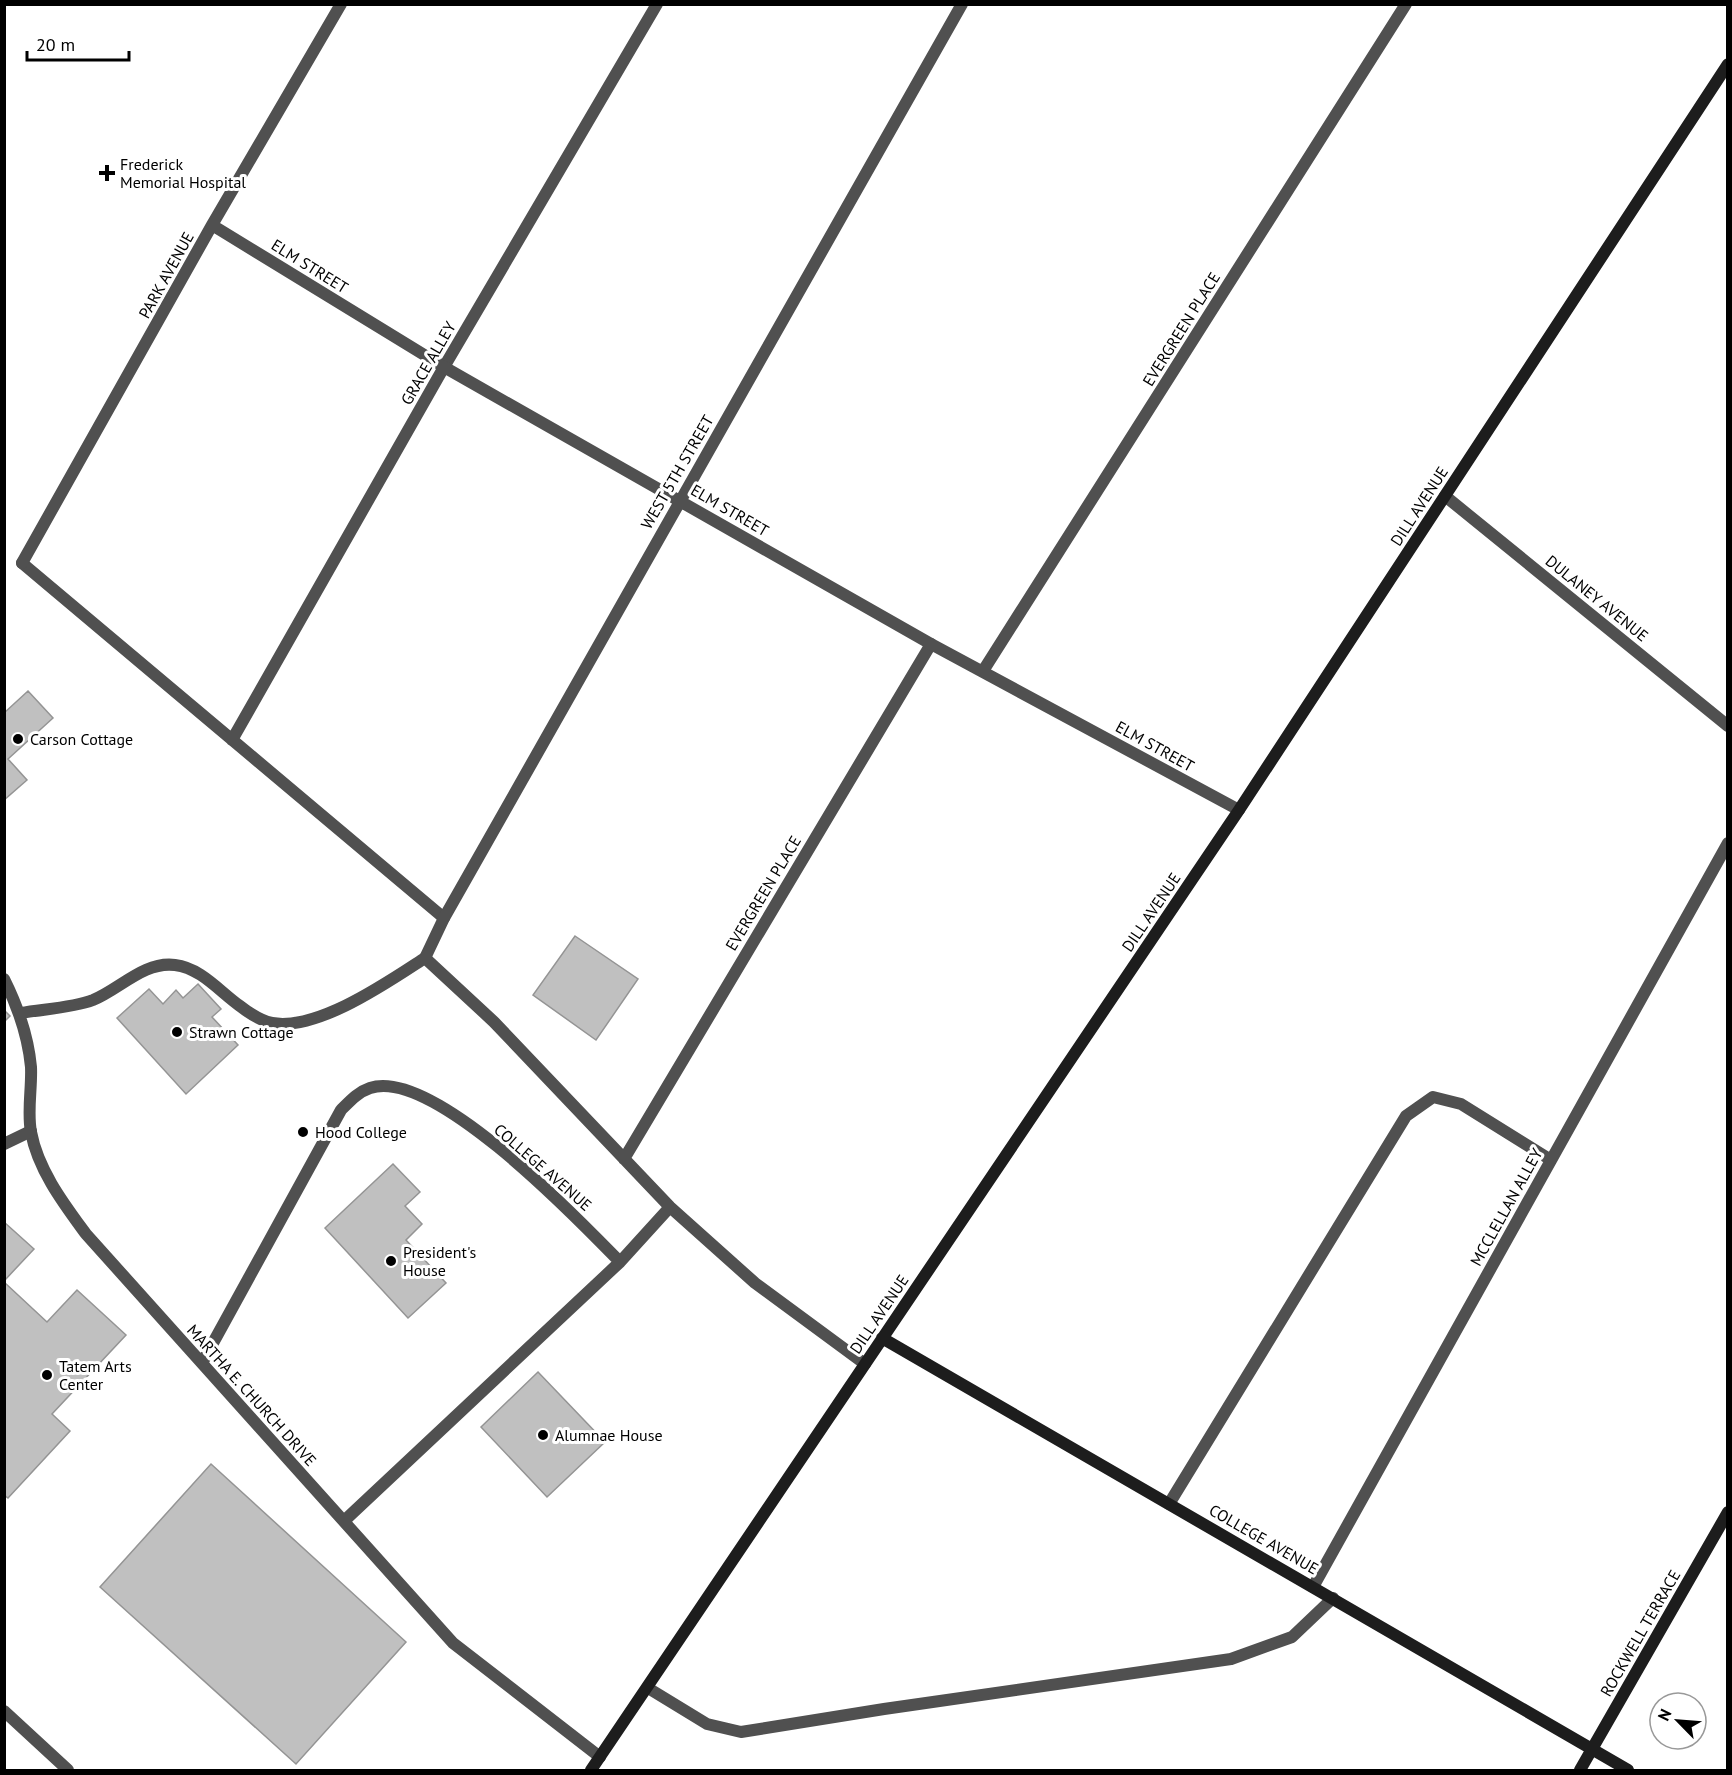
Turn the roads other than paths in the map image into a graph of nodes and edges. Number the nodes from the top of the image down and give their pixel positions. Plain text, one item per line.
1 (340, 4) edge
2 (657, 4) edge
3 (962, 4) edge
4 (1406, 4) edge
5 (1728, 64) edge
6 (212, 225) junction
7 (444, 368) junction
8 (1445, 496) junction
9 (680, 501) junction
10 (931, 644) junction
11 (982, 671) junction
12 (1728, 726) edge
13 (232, 740) junction
14 (1239, 810) junction
15 (1728, 843) edge
16 (444, 918) junction
17 (425, 958) junction
18 (4, 979) edge
19 (21, 1013) junction
20 (30, 1131) junction
21 (4, 1143) edge
22 (624, 1158) junction
23 (1551, 1160) junction
24 (670, 1207) junction
25 (620, 1262) junction
26 (882, 1338) junction
27 (202, 1363) junction
28 (865, 1364) junction
29 (1169, 1504) junction
30 (1728, 1512) edge
31 (344, 1521) junction
32 (1313, 1587) junction
33 (1333, 1598) junction
34 (648, 1688) junction
35 (4, 1712) edge
36 (1593, 1749) junction
37 (600, 1758) junction
38 (68, 1770) edge
39 (591, 1770) edge
40 (1580, 1770) edge
41 (1628, 1770) edge

1 - 6 street, PARK AVENUE
2 - 7 street, GRACE ALLEY
3 - 9 street, WEST 5TH STREET
4 - 11 street, EVERGREEN PLACE
5 - 8 main road, DILL AVENUE
6 - 7 street, ELM STREET
6 - 13 street, PARK AVENUE
7 - 9 street, ELM STREET
7 - 13 street, GRACE ALLEY
8 - 12 street, DULANEY AVENUE
8 - 14 main road, DILL AVENUE
9 - 10 street, ELM STREET
9 - 16 street, WEST 5TH STREET
10 - 11 street, ELM STREET
10 - 22 street, EVERGREEN PLACE
11 - 14 street, ELM STREET
13 - 16 street
14 - 26 main road, DILL AVENUE
15 - 23 street, MCCLELLAN ALLEY
16 - 17 street, WEST 5TH STREET
17 - 19 street
17 - 22 street
18 - 19 street, MARTHA E. CHURCH DRIVE
19 - 20 street, MARTHA E. CHURCH DRIVE
20 - 21 street
20 - 27 street, MARTHA E. CHURCH DRIVE
22 - 24 street
23 - 29 street
23 - 32 street, MCCLELLAN ALLEY
24 - 25 street
24 - 28 street
25 - 27 street, COLLEGE AVENUE
25 - 31 street
26 - 28 main road, DILL AVENUE
26 - 29 main road, COLLEGE AVENUE
27 - 31 street, MARTHA E. CHURCH DRIVE
28 - 34 main road, DILL AVENUE
29 - 32 main road, COLLEGE AVENUE
30 - 36 main road, ROCKWELL TERRACE
31 - 37 street, MARTHA E. CHURCH DRIVE
32 - 33 main road, COLLEGE AVENUE
33 - 34 street
33 - 36 main road, COLLEGE AVENUE
34 - 37 main road, DILL AVENUE
35 - 38 street
36 - 40 main road, ROCKWELL TERRACE
36 - 41 main road, COLLEGE AVENUE
37 - 39 main road, DILL AVENUE

